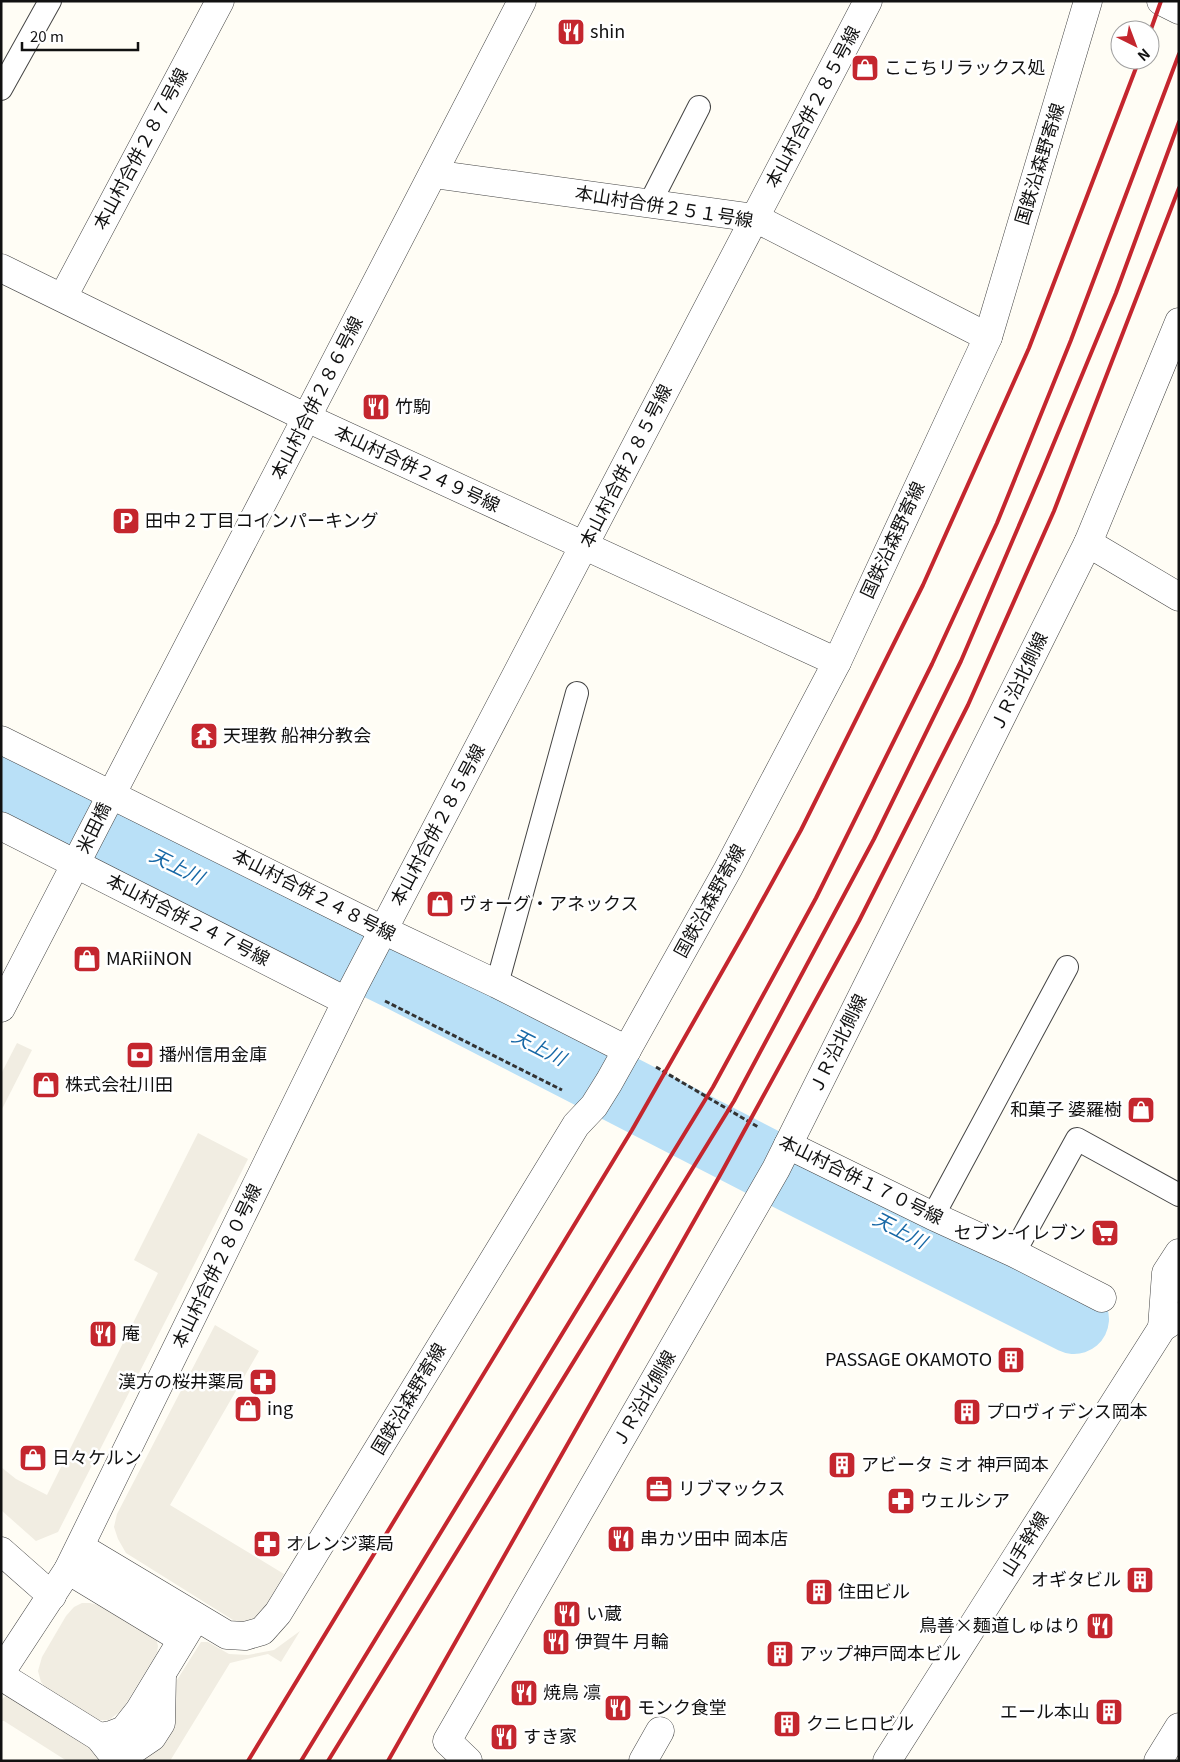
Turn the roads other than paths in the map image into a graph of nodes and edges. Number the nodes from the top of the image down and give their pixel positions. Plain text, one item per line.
1 (50, 1) edge
2 (220, 1) edge
3 (522, 1) edge
4 (868, 1) edge
5 (1088, 1) edge
6 (1161, 1) edge
7 (1179, 10) edge
8 (1, 89) edge
9 (698, 107) dead end
10 (433, 174) junction
11 (650, 203) junction
12 (755, 218) junction
13 (1, 268) edge
14 (63, 297) junction
15 (1178, 329) edge
16 (988, 337) junction
17 (307, 418) junction
18 (1088, 543) junction
19 (584, 546) junction
20 (1179, 597) edge
21 (837, 662) junction
22 (577, 693) dead end
23 (1, 740) edge
24 (111, 794) junction
25 (1, 826) edge
26 (76, 863) junction
27 (383, 930) junction
28 (1067, 967) dead end
29 (497, 984) junction
30 (350, 994) junction
31 (1, 1008) edge
32 (627, 1050) junction
33 (788, 1145) junction
34 (1179, 1195) edge
35 (933, 1216) junction
36 (1014, 1252) junction
37 (1179, 1253) edge
38 (1102, 1298) dead end
39 (1173, 1327) edge
40 (1, 1551) edge
41 (74, 1558) junction
42 (52, 1596) junction
43 (194, 1615) junction
44 (182, 1640) junction
45 (162, 1672) junction
46 (1, 1674) edge
47 (1179, 1727) edge
48 (660, 1731) dead end
49 (99, 1737) junction
50 (118, 1760) edge
51 (468, 1761) edge
52 (643, 1761) edge
53 (888, 1761) edge
54 (1158, 1761) edge

1 - 8 lane
2 - 14 street, 本山村合併２８７号線
3 - 10 street, 本山村合併２８６号線
4 - 12 street, 本山村合併２８５号線
5 - 16 street, 国鉄沿森野寄線
6 - 7 street
9 - 11 lane
10 - 11 street, 本山村合併２５１号線
10 - 17 street, 本山村合併２８６号線
11 - 12 street, 本山村合併２５１号線
12 - 16 street, 本山村合併２５１号線
12 - 19 street, 本山村合併２８５号線
13 - 14 street, 本山村合併２４９号線
14 - 17 street, 本山村合併２４９号線
15 - 18 street, ＪＲ沿北側線
16 - 21 street, 国鉄沿森野寄線
17 - 19 street, 本山村合併２４９号線
17 - 24 street, 本山村合併２８６号線
18 - 20 street
18 - 33 street, ＪＲ沿北側線
19 - 21 street, 本山村合併２４９号線
19 - 27 street, 本山村合併２８５号線
21 - 32 street, 国鉄沿森野寄線
22 - 29 lane
23 - 24 street, 本山村合併２４８号線
24 - 26 street, 米田橋
24 - 27 street, 本山村合併２４８号線
25 - 26 street, 本山村合併２４７号線
26 - 30 street, 本山村合併２４７号線
26 - 31 street, 米田橋
27 - 29 street, 本山村合併２４８号線
27 - 30 street, 本山村合併２８５号線
28 - 35 lane
29 - 32 street, 本山村合併２４８号線
30 - 41 street, 本山村合併２８０号線
32 - 43 street, 国鉄沿森野寄線
33 - 35 street, 本山村合併１７０号線
33 - 51 street, ＪＲ沿北側線
34 - 36 lane
35 - 36 street, 本山村合併１７０号線
36 - 38 street, 本山村合併１７０号線
37 - 39 street, 山手幹線
39 - 53 street, 山手幹線
40 - 42 street
41 - 42 street, 本山村合併２８０号線
41 - 43 street, 国鉄沿森野寄線
41 - 44 street
42 - 46 street, 本山村合併２８０号線
43 - 44 street
44 - 45 street
45 - 49 street
45 - 50 street
46 - 49 street
47 - 54 street
48 - 52 street
49 - 50 street

